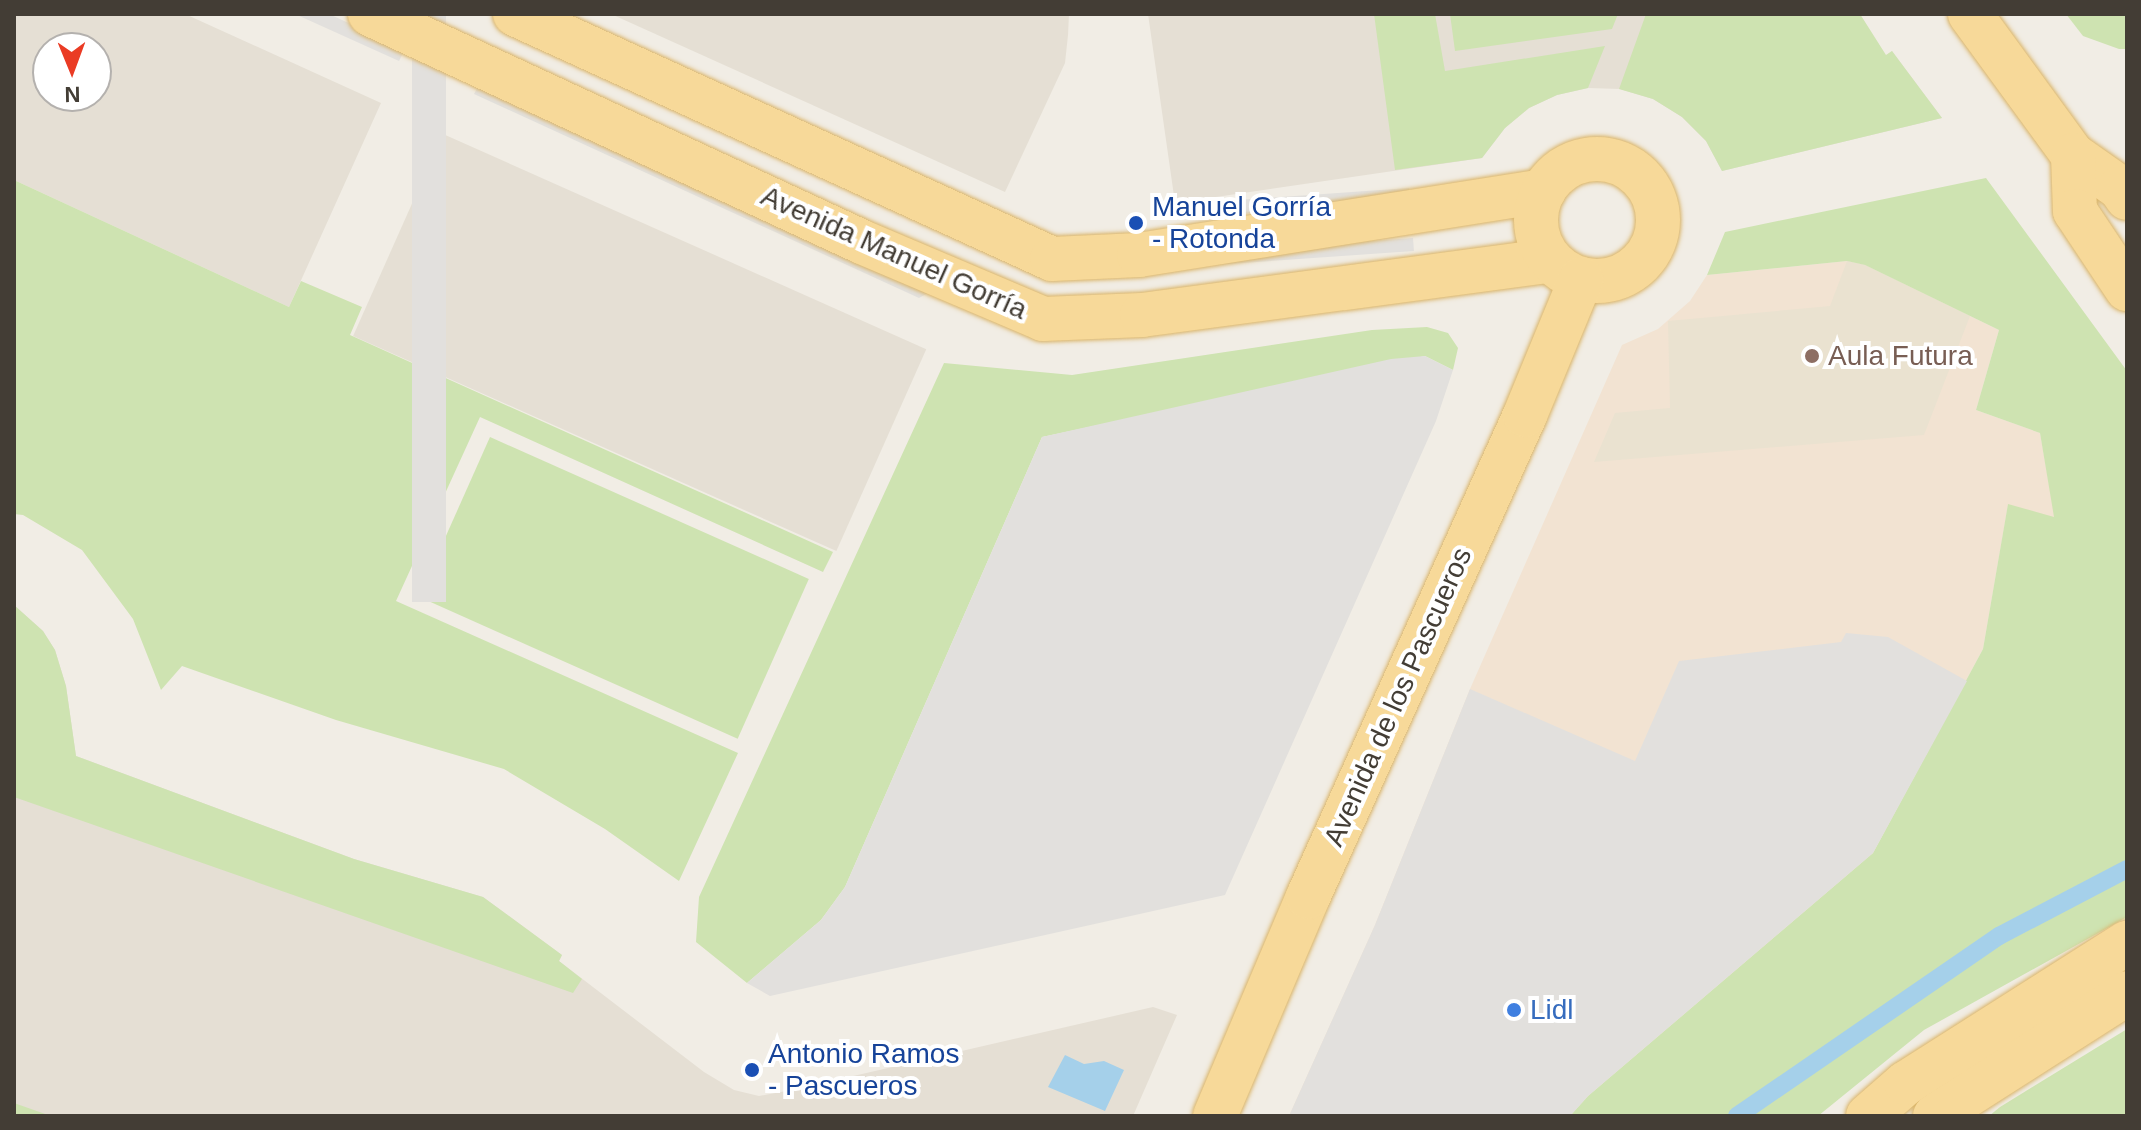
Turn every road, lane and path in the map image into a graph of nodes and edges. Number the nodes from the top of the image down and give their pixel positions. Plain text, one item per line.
1 (370, 14) edge
2 (515, 14) edge
3 (1970, 14) edge
4 (2073, 155) junction
5 (1544, 191) junction
6 (2127, 198) edge
7 (1565, 270) junction
8 (2127, 289) edge
9 (2127, 943) edge
10 (2127, 993) edge
11 (1215, 1116) edge
12 (1868, 1116) edge
13 (1935, 1116) edge

1 - 7 main road, Avenida Manuel Gorría
2 - 5 main road, Avenida Manuel Gorría
3 - 4 main road
4 - 6 main road
4 - 8 main road
5 - 7 main road
5 - 7 main road
7 - 11 main road, Avenida de los Pascueros
9 - 12 main road
10 - 13 main road

